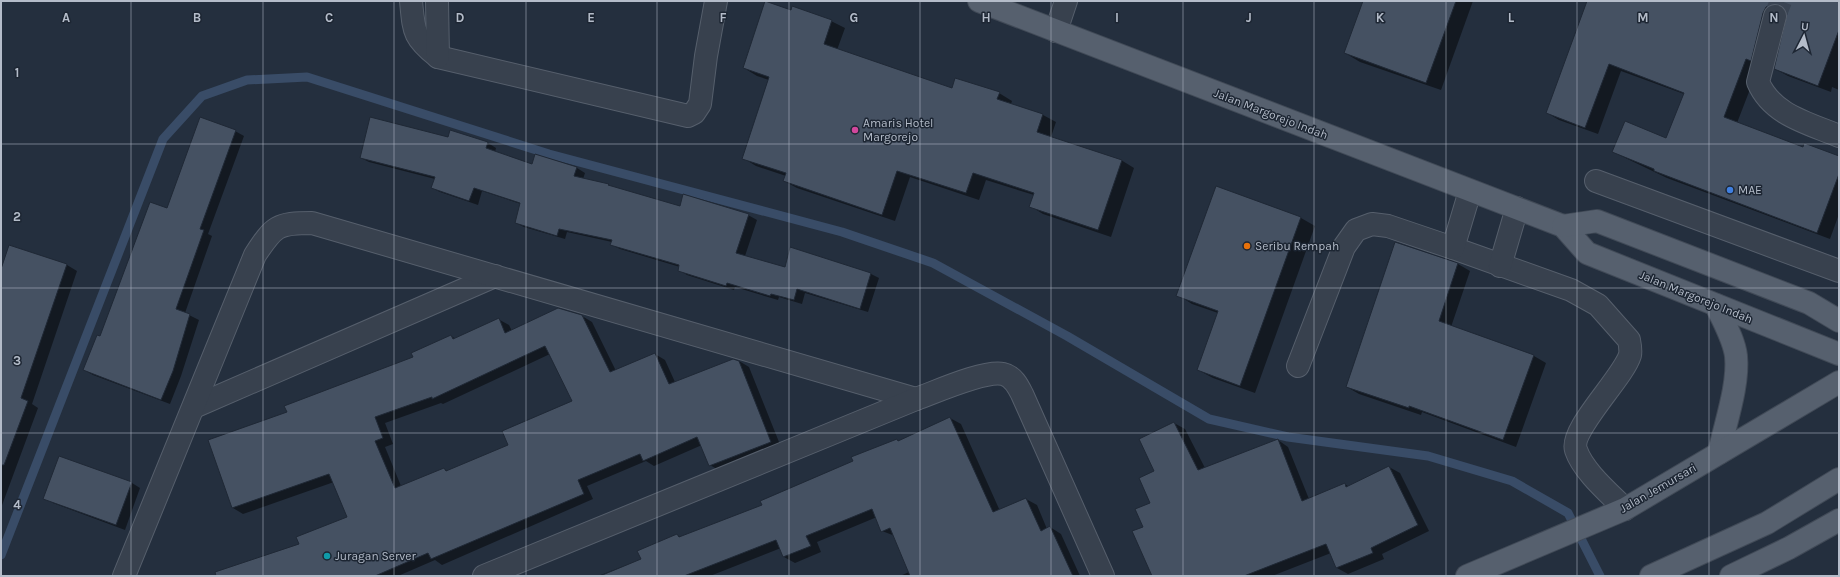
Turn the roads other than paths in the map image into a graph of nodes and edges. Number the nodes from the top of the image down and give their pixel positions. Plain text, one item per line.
1 (411, 1) edge
2 (437, 1) edge
3 (716, 1) edge
4 (979, 1) edge
5 (1066, 1) edge
6 (1775, 16) tunnel mouth
7 (1056, 31) junction
8 (438, 57) junction
9 (1839, 136) edge
10 (1596, 181) dead end
11 (1470, 190) junction
12 (1517, 208) junction
13 (1563, 226) junction
14 (1453, 248) junction
15 (1500, 266) junction
16 (1839, 271) edge
17 (496, 276) junction
18 (1716, 305) junction
19 (1839, 321) edge
20 (1839, 354) edge
21 (1298, 366) dead end
22 (1839, 382) edge
23 (916, 399) junction
24 (194, 407) junction
25 (1719, 452) junction
26 (1839, 479) edge
27 (1625, 509) junction
28 (1839, 520) edge
29 (124, 576) edge
30 (484, 576) edge
31 (1103, 576) edge
32 (1467, 576) edge
33 (1651, 576) edge
34 (1731, 576) edge

1 - 8 street
2 - 8 street
3 - 8 street
4 - 7 main road, Jalan Margorejo Indah
5 - 7 street
6 - 9 street
7 - 11 main road, Jalan Margorejo Indah
10 - 16 street
11 - 12 main road, Jalan Margorejo Indah
11 - 14 street
12 - 13 main road, Jalan Margorejo Indah
12 - 15 street
13 - 18 main road, Jalan Margorejo Indah
13 - 19 main road, Jalan Margorejo Indah
14 - 15 street
14 - 21 street
15 - 27 street
17 - 23 street
17 - 24 street
17 - 24 street
18 - 20 main road, Jalan Margorejo Indah
18 - 25 main road
22 - 25 main road, Jalan Jemursari
23 - 30 street
23 - 31 street
24 - 29 street
25 - 27 main road, Jalan Jemursari
26 - 33 main road
27 - 32 main road, Jalan Jemursari
28 - 34 main road

